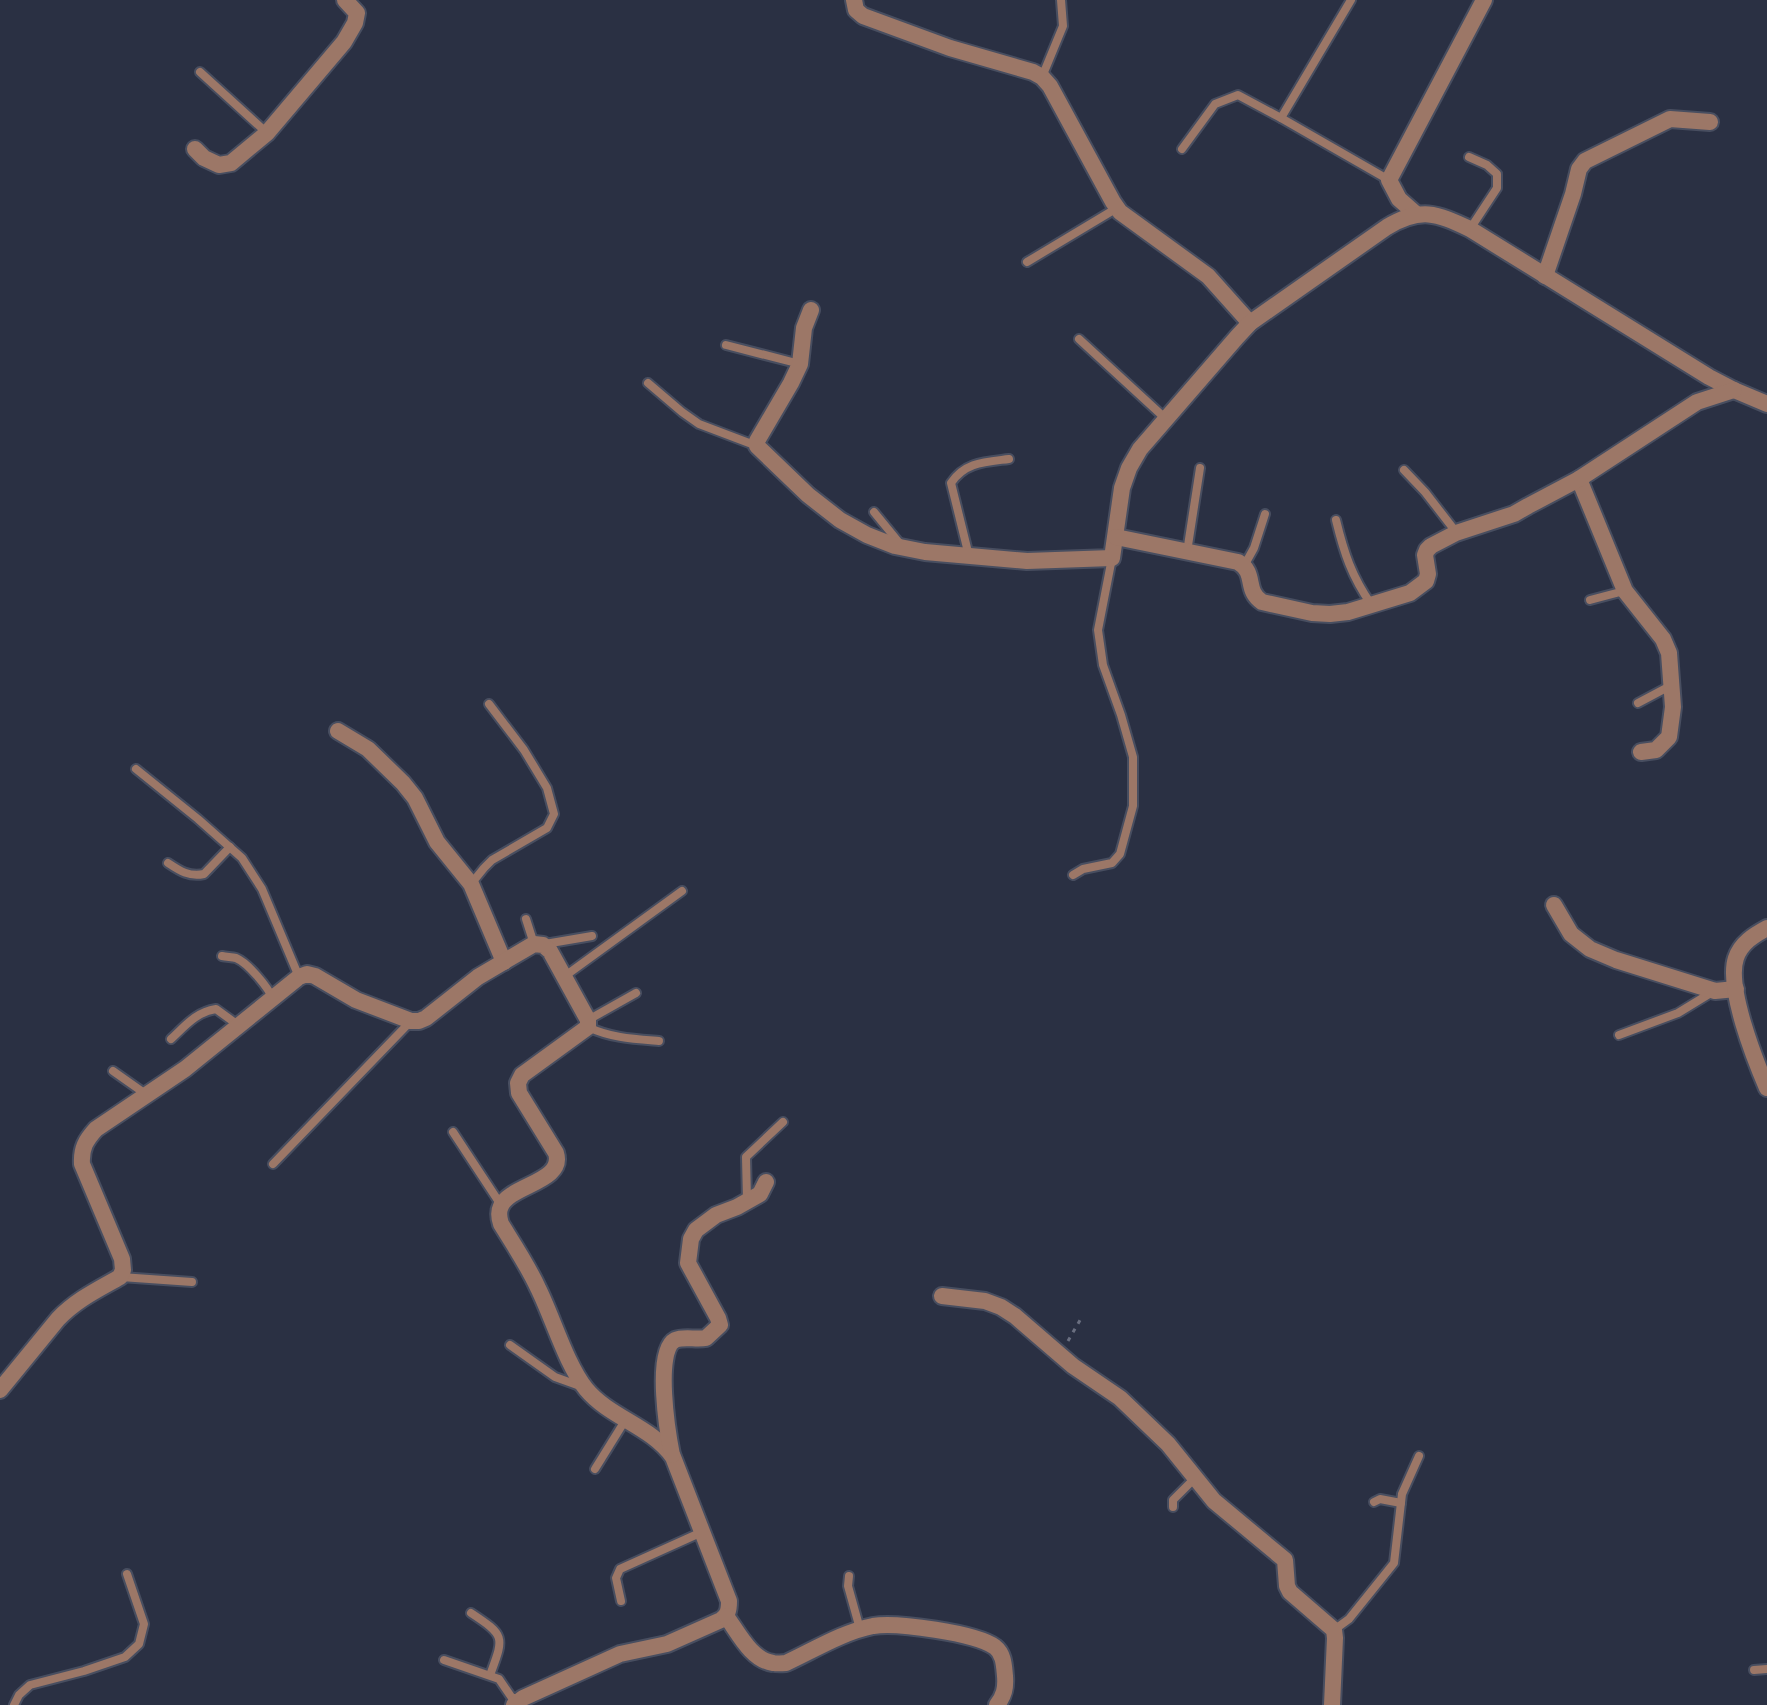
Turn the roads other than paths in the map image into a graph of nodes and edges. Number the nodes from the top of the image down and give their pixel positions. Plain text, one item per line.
1 (345, 0) edge
2 (854, 0) edge
3 (1061, 0) edge
4 (1351, 0) edge
5 (1484, 0) edge
6 (200, 72) dead end
7 (1042, 77) junction
8 (1281, 118) junction
9 (1710, 122) dead end
10 (267, 133) junction
11 (195, 149) dead end
12 (1182, 149) dead end
13 (1469, 157) dead end
14 (1389, 180) junction
15 (1117, 208) junction
16 (1416, 214) junction
17 (1470, 229) junction
18 (1027, 262) dead end
19 (1545, 276) junction
20 (811, 310) dead end
21 (1250, 323) junction
22 (1079, 339) dead end
23 (726, 345) dead end
24 (800, 364) junction
25 (1709, 377) junction
26 (648, 383) dead end
27 (1734, 390) junction
28 (1697, 402) junction
29 (1767, 404) edge
30 (1166, 419) junction
31 (757, 446) junction
32 (1009, 459) dead end
33 (1200, 468) dead end
34 (1404, 470) dead end
35 (1579, 479) junction
36 (874, 512) dead end
37 (1265, 514) dead end
38 (1336, 520) dead end
39 (1456, 533) junction
40 (1116, 537) junction
41 (904, 548) junction
42 (1187, 552) junction
43 (969, 556) junction
44 (1112, 558) junction
45 (1244, 566) junction
46 (1625, 591) junction
47 (1590, 600) dead end
48 (1371, 604) junction
49 (1671, 686) junction
50 (1638, 703) dead end
51 (489, 704) dead end
52 (338, 731) dead end
53 (1641, 752) dead end
54 (136, 769) dead end
55 (230, 847) junction
56 (168, 863) dead end
57 (1073, 875) dead end
58 (471, 884) junction
59 (682, 891) dead end
60 (1554, 905) dead end
61 (526, 919) dead end
62 (1767, 928) edge
63 (592, 936) dead end
64 (538, 945) junction
65 (222, 956) dead end
66 (504, 962) junction
67 (299, 977) junction
68 (564, 977) junction
69 (1736, 989) junction
70 (1715, 991) junction
71 (636, 993) dead end
72 (273, 999) junction
73 (411, 1021) junction
74 (588, 1024) junction
75 (239, 1026) junction
76 (1619, 1035) dead end
77 (171, 1039) dead end
78 (659, 1041) dead end
79 (113, 1071) dead end
80 (1767, 1088) edge
81 (147, 1095) junction
82 (783, 1122) dead end
83 (453, 1132) dead end
84 (273, 1164) dead end
85 (766, 1182) dead end
86 (747, 1201) junction
87 (501, 1205) junction
88 (120, 1277) junction
89 (192, 1282) dead end
90 (942, 1296) dead end
91 (510, 1345) dead end
92 (585, 1387) junction
93 (0, 1390) edge
94 (626, 1419) junction
95 (1419, 1456) dead end
96 (673, 1457) junction
97 (595, 1469) dead end
98 (1195, 1478) junction
99 (1374, 1502) dead end
100 (1401, 1503) junction
101 (1173, 1507) dead end
102 (702, 1532) junction
103 (127, 1574) dead end
104 (849, 1576) dead end
105 (621, 1601) dead end
106 (471, 1613) dead end
107 (726, 1616) junction
108 (860, 1629) junction
109 (1334, 1630) junction
110 (444, 1660) dead end
111 (1767, 1669) edge
112 (1754, 1670) dead end
113 (490, 1675) junction
114 (518, 1702) edge
115 (14, 1705) edge
116 (997, 1705) edge
117 (1332, 1705) edge

1 - 10 street
2 - 7 street
3 - 7 lane
4 - 8 lane
5 - 14 street
6 - 10 lane
7 - 15 street
8 - 12 lane
8 - 14 lane
9 - 19 street
10 - 11 street
13 - 17 lane
14 - 16 street
15 - 18 lane
15 - 21 street
16 - 17 street
16 - 21 street
17 - 19 street
19 - 25 street
20 - 24 street
21 - 30 street
22 - 30 lane
23 - 24 lane
24 - 31 street
25 - 27 street
25 - 28 street
26 - 31 lane
27 - 28 street
27 - 29 street
28 - 35 street
30 - 40 street
31 - 41 street
32 - 43 lane
33 - 42 lane
34 - 39 lane
35 - 39 street
35 - 46 street
36 - 41 lane
37 - 45 lane
38 - 48 lane
39 - 48 street
40 - 42 street
40 - 44 street
41 - 43 street
42 - 45 street
43 - 44 street
44 - 57 lane
45 - 48 street
46 - 47 lane
46 - 49 street
49 - 50 lane
49 - 53 street
51 - 58 lane
52 - 58 street
54 - 55 lane
55 - 56 lane
55 - 67 lane
58 - 66 street
59 - 68 lane
60 - 70 street
61 - 64 lane
62 - 69 street
63 - 64 lane
64 - 66 street
64 - 68 street
65 - 72 lane
66 - 73 street
67 - 72 street
67 - 73 street
68 - 74 street
69 - 70 street
69 - 80 street
70 - 76 lane
71 - 74 lane
72 - 75 street
73 - 84 lane
74 - 78 lane
74 - 87 street
75 - 77 lane
75 - 81 street
79 - 81 lane
81 - 88 street
82 - 86 lane
83 - 87 lane
85 - 86 street
86 - 96 street
87 - 92 street
88 - 89 lane
88 - 93 street
90 - 98 street
91 - 92 lane
92 - 94 street
94 - 96 street
94 - 97 lane
95 - 100 lane
96 - 102 street
98 - 101 lane
98 - 109 street
99 - 100 lane
100 - 109 lane
102 - 105 lane
102 - 107 street
103 - 115 lane
104 - 108 lane
106 - 113 lane
107 - 108 street
107 - 114 street
108 - 116 street
109 - 117 street
110 - 113 lane
111 - 112 lane
113 - 114 lane

